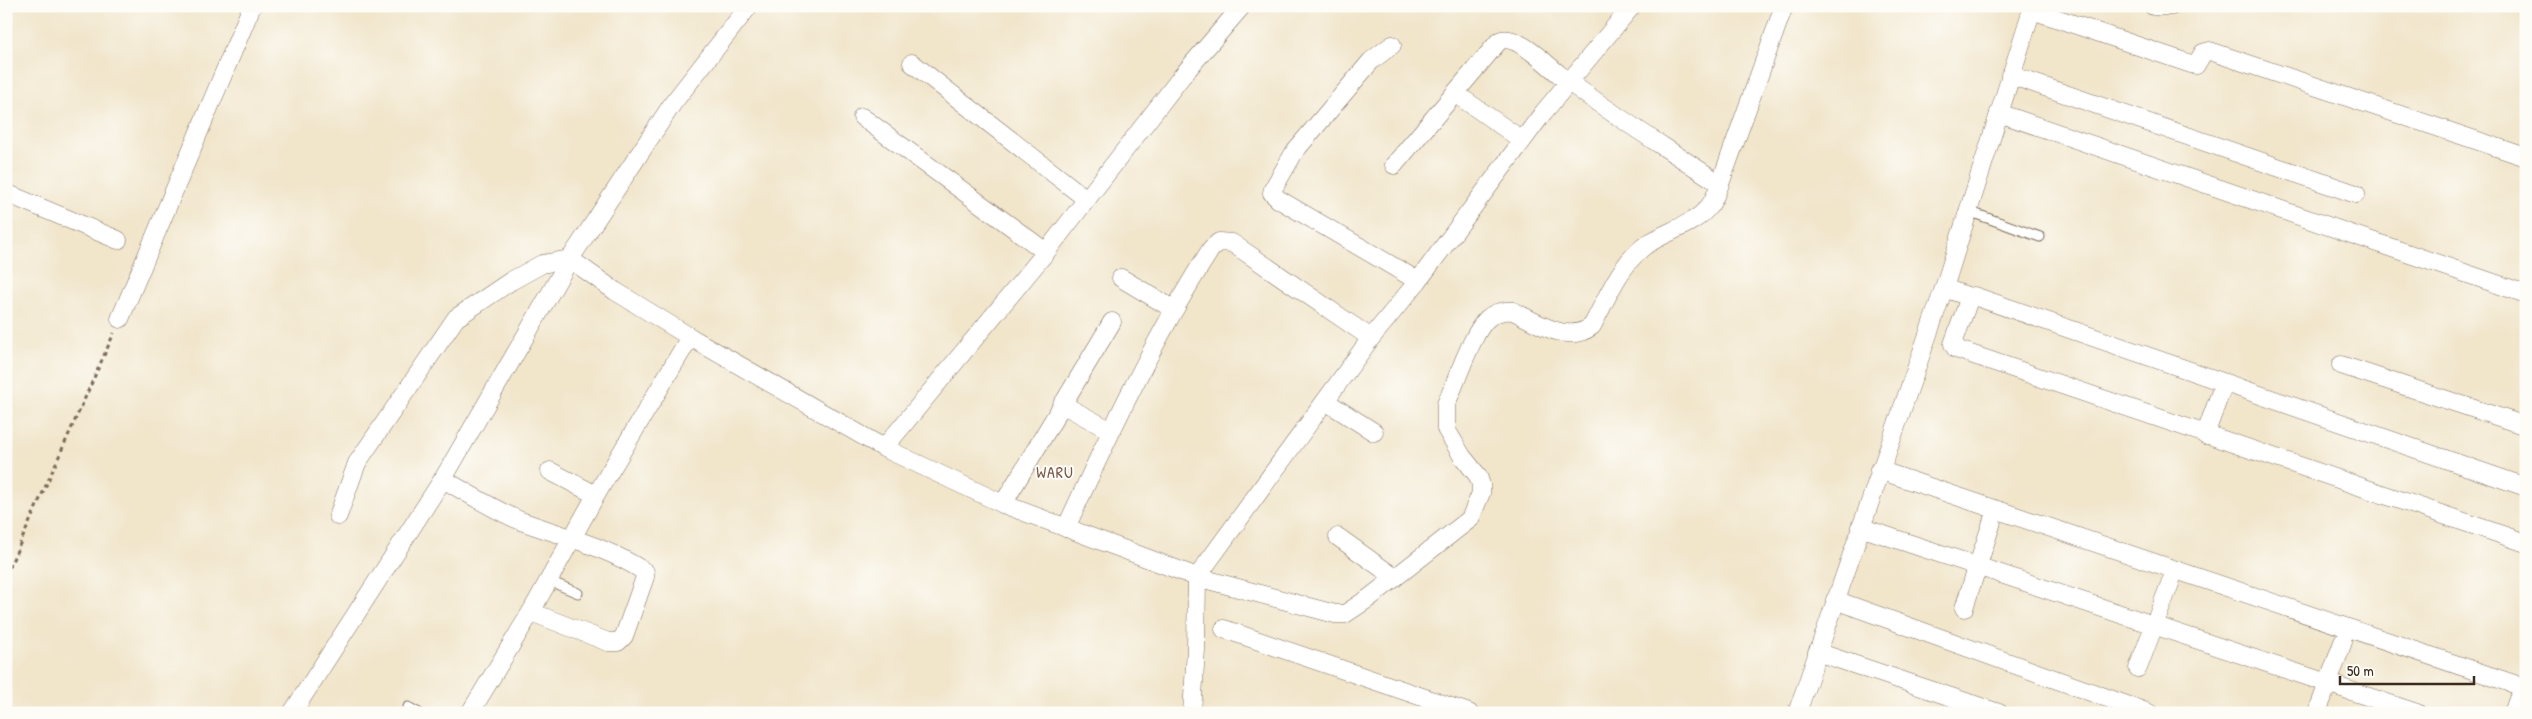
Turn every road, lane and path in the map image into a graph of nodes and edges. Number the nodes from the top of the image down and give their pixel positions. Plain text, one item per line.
1 (252, 6) edge
2 (749, 6) edge
3 (1242, 6) edge
4 (1632, 6) edge
5 (2152, 6) edge
6 (2172, 6) edge
7 (1781, 7) edge
8 (2032, 8) edge
9 (1392, 45) dead end
10 (912, 63) dead end
11 (2010, 75) junction
12 (1568, 82) junction
13 (1456, 94) junction
14 (1999, 113) junction
15 (862, 117) dead end
16 (1522, 140) junction
17 (2526, 157) edge
18 (1394, 165) dead end
19 (1720, 184) junction
20 (6, 193) edge
21 (2356, 194) dead end
22 (1085, 198) junction
23 (1968, 212) junction
24 (2040, 237) dead end
25 (118, 240) dead end
26 (1046, 252) junction
27 (570, 259) junction
28 (1121, 278) dead end
29 (1418, 282) junction
30 (1944, 288) junction
31 (2526, 294) edge
32 (1970, 296) junction
33 (1173, 309) junction
34 (120, 319) joint
35 (1112, 322) dead end
36 (690, 337) junction
37 (1371, 338) junction
38 (2341, 365) dead end
39 (2224, 383) junction
40 (1325, 401) junction
41 (1062, 404) junction
42 (2526, 426) edge
43 (1111, 431) junction
44 (1374, 432) dead end
45 (2205, 435) junction
46 (895, 454) junction
47 (1879, 470) junction
48 (550, 471) dead end
49 (443, 479) junction
50 (2526, 486) edge
51 (596, 494) junction
52 (1003, 504) junction
53 (338, 516) dead end
54 (1992, 522) dead end
55 (1860, 527) junction
56 (1066, 528) junction
57 (572, 537) junction
58 (1338, 537) dead end
59 (2526, 543) edge
60 (1978, 566) junction
61 (6, 575) edge
62 (1196, 577) junction
63 (1394, 577) junction
64 (547, 580) junction
65 (2171, 581) dead end
66 (578, 593) dead end
67 (1835, 600) junction
68 (1964, 608) dead end
69 (531, 612) junction
70 (2154, 625) junction
71 (1224, 630) dead end
72 (2343, 642) dead end
73 (1817, 652) junction
74 (2138, 668) dead end
75 (2328, 683) junction
76 (2519, 700) edge
77 (408, 707) dead end
78 (292, 713) edge
79 (419, 713) edge
80 (470, 713) edge
81 (1192, 713) edge
82 (1469, 713) edge
83 (1796, 713) edge
84 (1999, 713) edge
85 (2148, 713) edge
86 (2316, 713) edge
87 (2417, 713) edge

1 - 34 street
2 - 27 street
3 - 22 street
4 - 12 street
5 - 6 street
7 - 19 street
8 - 11 street
8 - 17 street
9 - 29 street
10 - 22 street
11 - 14 street
11 - 21 street
12 - 13 street
12 - 16 street
12 - 19 street
13 - 16 street
13 - 18 street
14 - 23 street
14 - 31 street
15 - 26 street
16 - 29 street
19 - 63 street
20 - 25 street
22 - 26 street
23 - 24 lane
23 - 30 street
26 - 46 street
27 - 36 street
27 - 49 street
27 - 53 street
28 - 33 street
29 - 37 street
30 - 32 street
30 - 47 street
32 - 39 street
32 - 45 street
33 - 37 street
33 - 43 street
34 - 61 path
35 - 41 street
36 - 46 street
36 - 51 street
37 - 40 street
38 - 42 street
39 - 45 street
39 - 50 street
40 - 44 street
40 - 62 street
41 - 43 street
41 - 52 street
43 - 56 street
45 - 59 street
46 - 52 street
47 - 55 street
47 - 76 street
48 - 51 street
49 - 57 street
49 - 78 street
51 - 57 street
52 - 56 street
54 - 60 street
55 - 60 street
55 - 67 street
56 - 62 street
57 - 64 street
57 - 69 street
58 - 63 street
60 - 68 street
60 - 70 street
62 - 63 street
62 - 81 street
64 - 66 lane
64 - 69 street
65 - 70 street
67 - 73 street
67 - 85 street
69 - 80 street
70 - 74 street
70 - 75 street
71 - 82 street
72 - 75 street
73 - 83 street
73 - 84 street
75 - 86 street
75 - 87 street
77 - 79 lane

